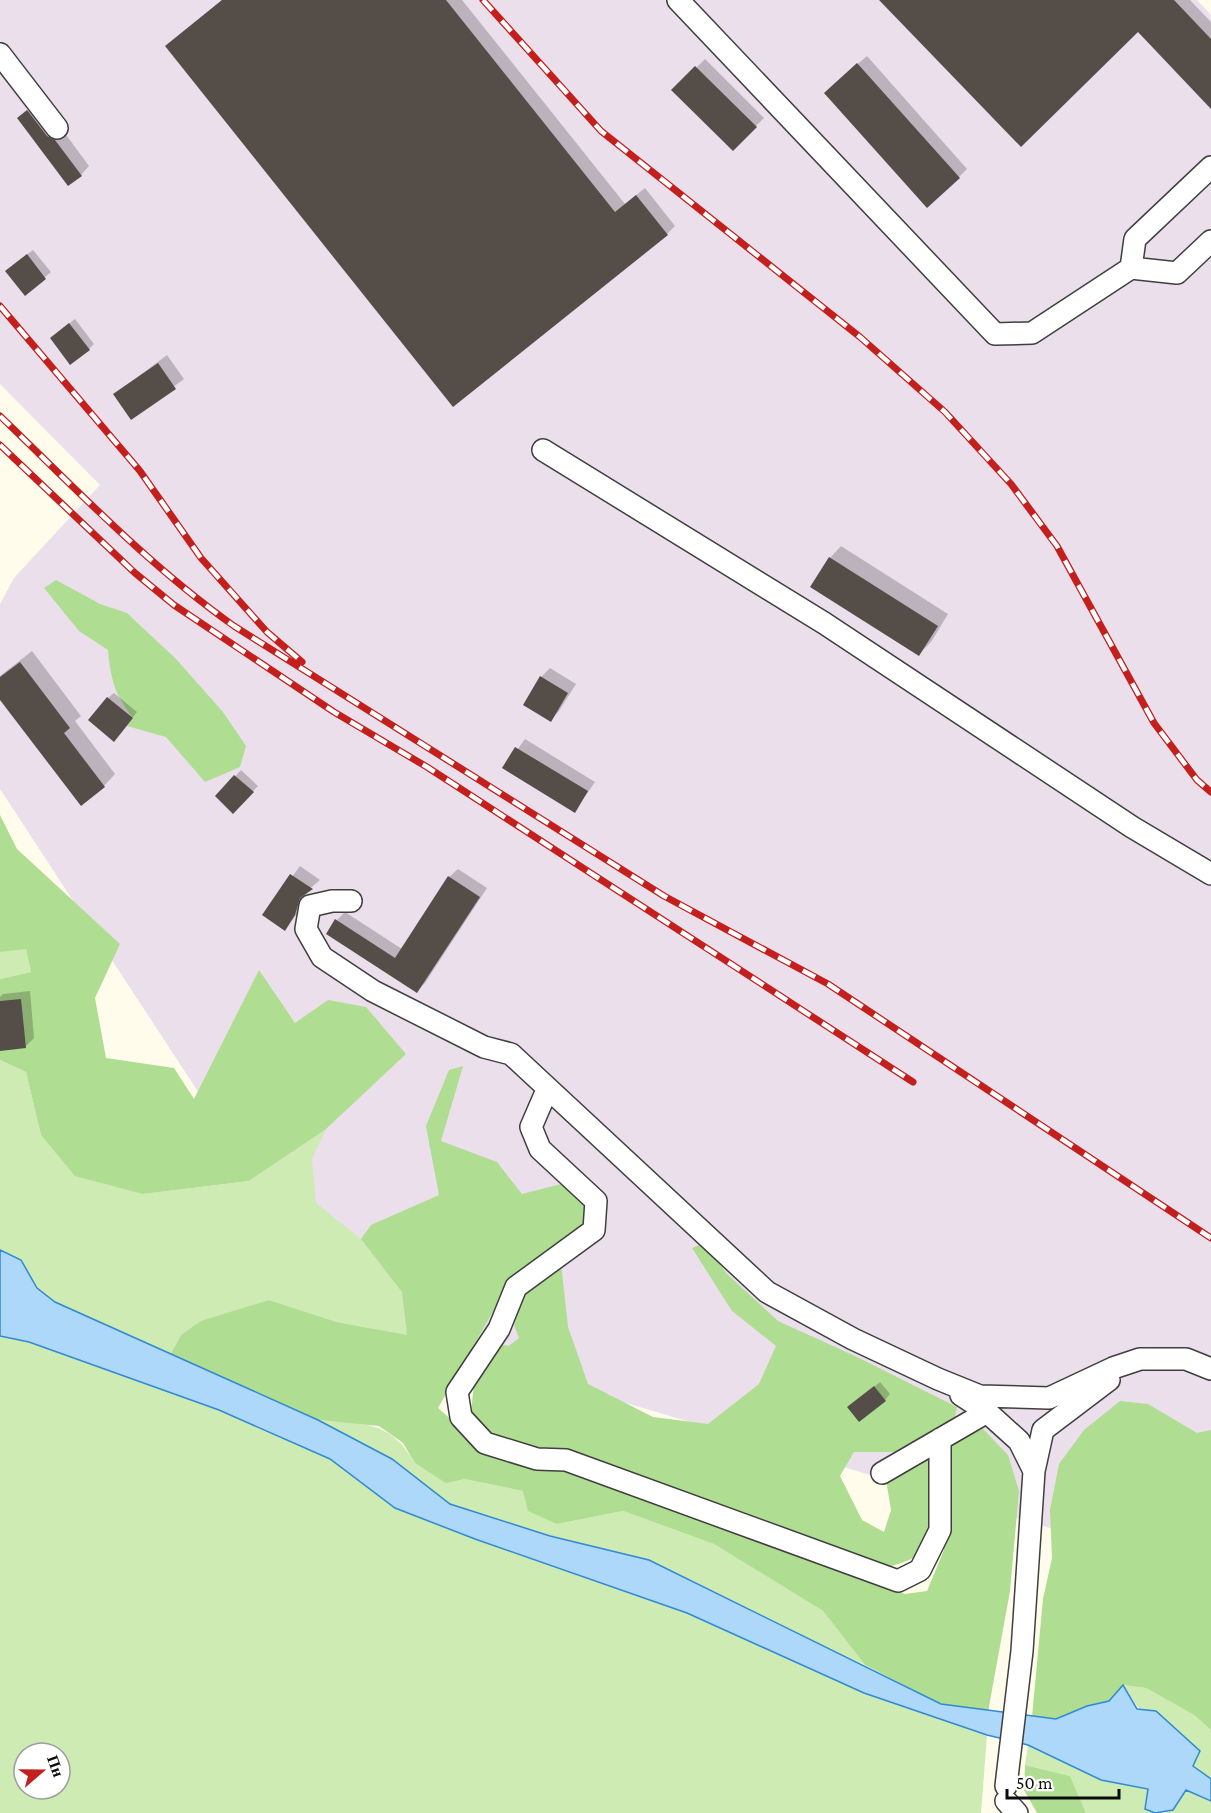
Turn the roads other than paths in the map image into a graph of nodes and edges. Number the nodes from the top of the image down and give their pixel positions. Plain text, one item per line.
1 (678, 0) edge
2 (0, 54) edge
3 (57, 128) dead end
4 (1211, 167) edge
5 (1211, 242) edge
6 (1131, 268) junction
7 (543, 450) dead end
8 (1211, 874) edge
9 (351, 901) dead end
10 (548, 1090) junction
11 (1140, 1359) junction
12 (1211, 1369) edge
13 (938, 1379) junction
14 (987, 1412) junction
15 (940, 1439) junction
16 (1034, 1471) junction
17 (882, 1473) dead end
18 (1010, 1800) edge

1 - 6 lane
2 - 3 lane
4 - 6 lane
5 - 6 lane
7 - 8 lane
9 - 10 lane
10 - 13 lane
10 - 15 lane
11 - 12 lane
11 - 13 lane
11 - 16 lane
13 - 14 lane
14 - 15 lane
14 - 16 lane
15 - 17 lane
16 - 18 lane

